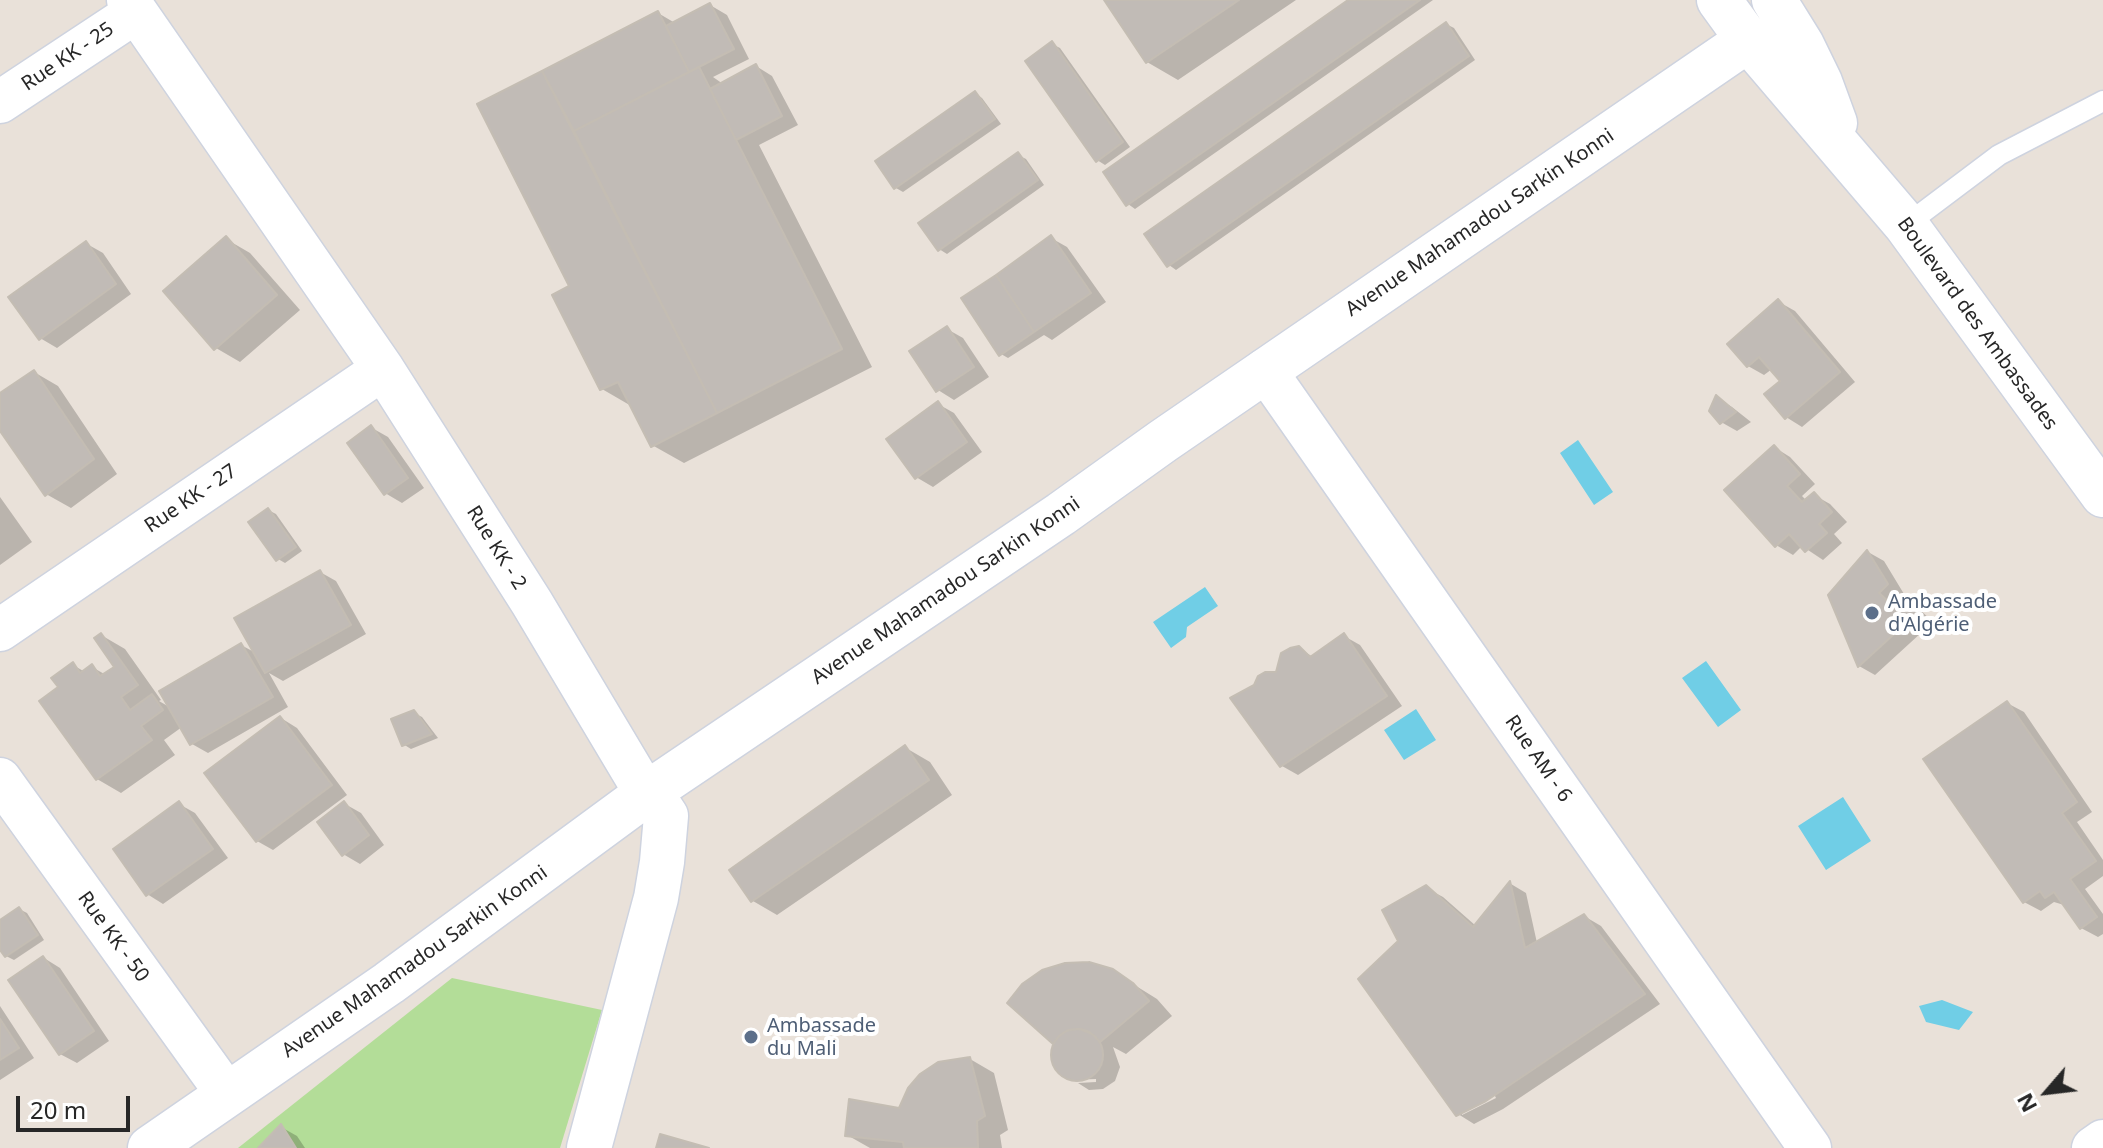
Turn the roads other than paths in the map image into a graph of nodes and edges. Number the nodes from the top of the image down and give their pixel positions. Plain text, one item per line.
1 (1719, 0) edge
2 (1774, 0) edge
3 (132, 6) edge
4 (1748, 40) junction
5 (2103, 101) edge
6 (0, 102) edge
7 (1847, 156) junction
8 (1906, 225) junction
9 (383, 369) junction
10 (1265, 370) junction
11 (2103, 495) edge
12 (0, 630) edge
13 (0, 779) edge
14 (646, 794) junction
15 (227, 1094) junction
16 (2103, 1141) edge
17 (150, 1148) edge
18 (589, 1148) edge
19 (1810, 1148) edge
20 (2093, 1148) edge

1 - 4 street, Boulevard des Ambassades
2 - 7 street, Boulevard des Ambassades
3 - 6 street, Rue KK - 25
3 - 9 street, Rue KK - 2
4 - 7 street, Boulevard des Ambassades
4 - 10 street, Avenue Mahamadou Sarkin Konni
5 - 8 lane
7 - 8 street, Boulevard des Ambassades
8 - 11 street, Boulevard des Ambassades
9 - 12 street, Rue KK - 27
9 - 14 street, Rue KK - 2
10 - 14 street, Avenue Mahamadou Sarkin Konni
10 - 19 street, Rue AM - 6
13 - 15 street, Rue KK - 50
14 - 15 street, Avenue Mahamadou Sarkin Konni
14 - 18 street, Rue KK - 2
15 - 17 street, Avenue Mahamadou Sarkin Konni
16 - 20 street

